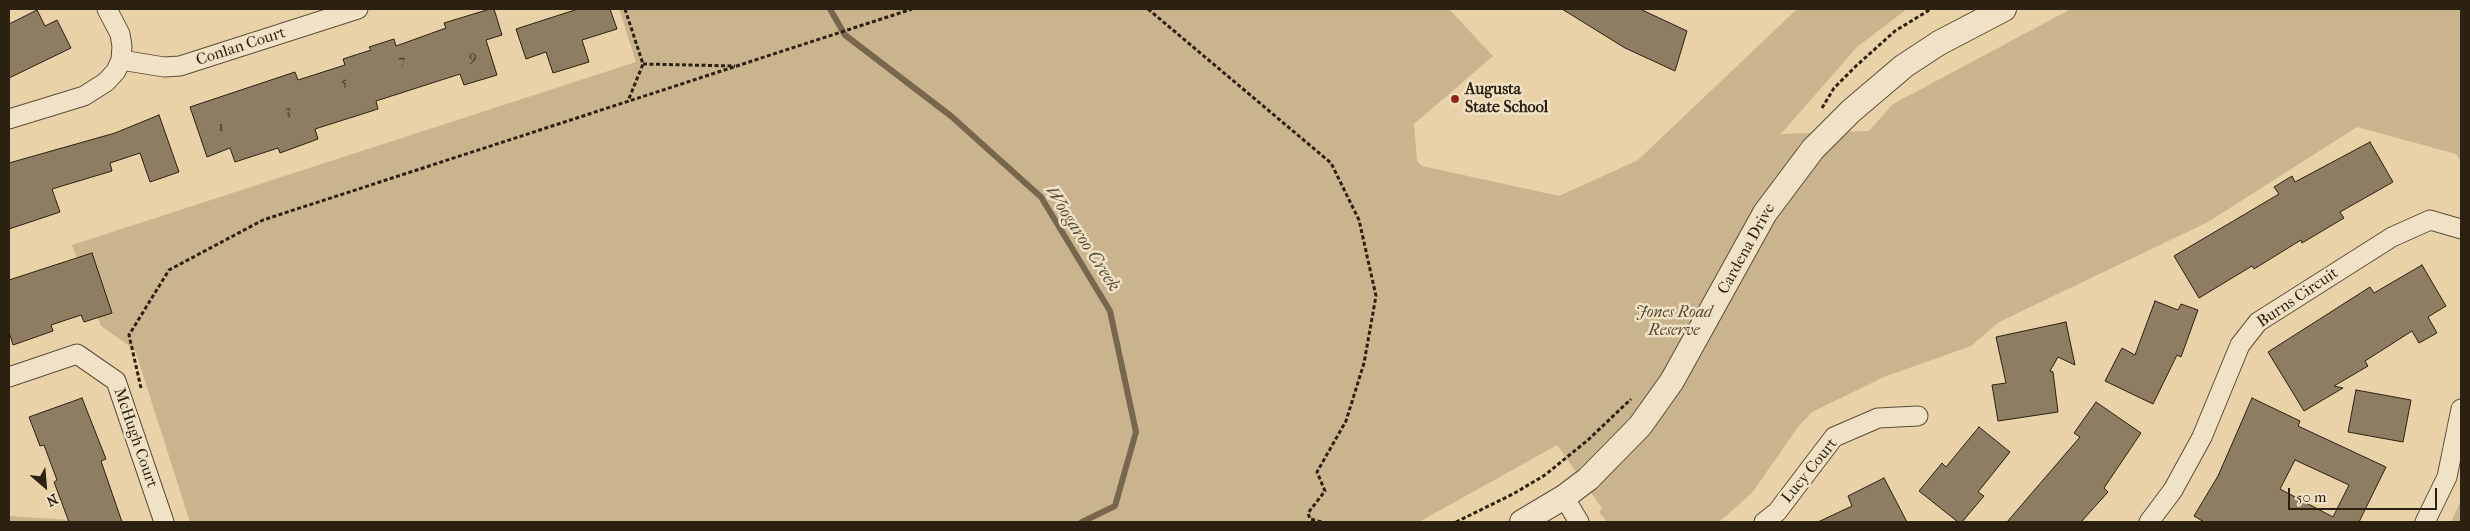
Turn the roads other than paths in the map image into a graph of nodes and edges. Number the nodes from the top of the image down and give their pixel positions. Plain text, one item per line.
1 (108, 9) edge
2 (358, 9) edge
3 (2004, 9) edge
4 (121, 60) junction
5 (9, 119) edge
6 (2461, 228) edge
7 (9, 377) edge
8 (2461, 409) edge
9 (1918, 416) dead end
10 (1564, 497) junction
11 (164, 522) edge
12 (1522, 522) edge
13 (1579, 522) edge
14 (1764, 522) edge
15 (2149, 522) edge
16 (2425, 522) edge

1 - 4 street
2 - 4 street, Conlan Court
3 - 10 street, Cardena Drive
4 - 5 street
6 - 15 street, Burns Circuit
7 - 11 street, McHugh Court
8 - 16 street
9 - 14 street, Lucy Court
10 - 12 street, Cardena Drive
10 - 13 street

